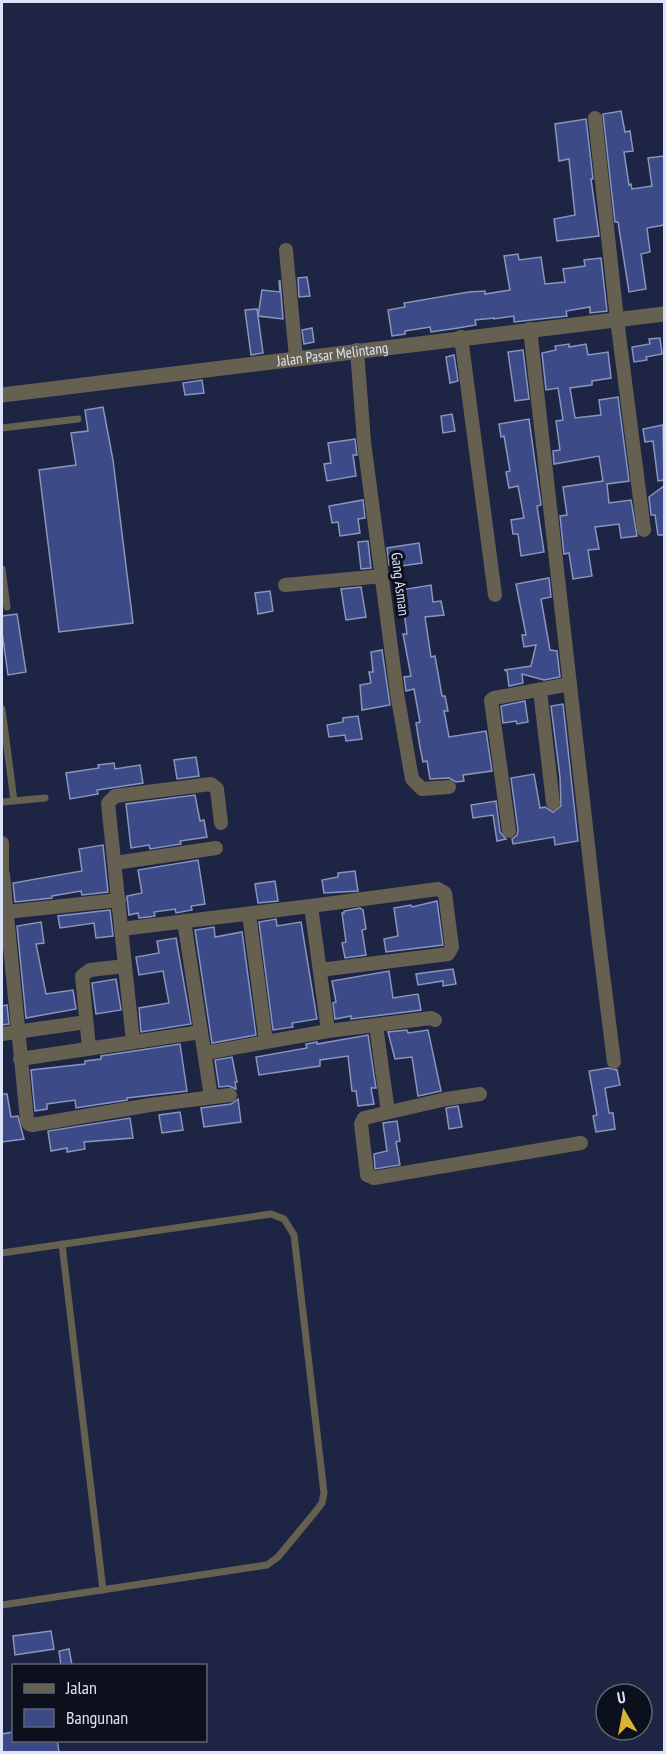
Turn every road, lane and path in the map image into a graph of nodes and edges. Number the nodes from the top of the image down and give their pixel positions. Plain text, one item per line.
1 (595, 118) dead end
2 (286, 250) dead end
3 (664, 314) edge
4 (617, 319) junction
5 (530, 329) junction
6 (461, 338) junction
7 (357, 350) junction
8 (296, 358) junction
9 (2, 395) edge
10 (78, 419) dead end
11 (2, 428) edge
12 (644, 530) dead end
13 (2, 569) edge
14 (383, 576) junction
15 (285, 585) dead end
16 (495, 595) dead end
17 (7, 607) dead end
18 (570, 684) junction
19 (540, 690) junction
20 (2, 709) edge
21 (449, 787) dead end
22 (45, 798) dead end
23 (14, 801) junction
24 (2, 802) edge
25 (553, 803) dead end
26 (220, 822) dead end
27 (509, 831) dead end
28 (2, 843) edge
29 (216, 848) dead end
30 (115, 863) junction
31 (2, 875) edge
32 (119, 900) junction
33 (311, 906) junction
34 (6, 912) junction
35 (249, 914) junction
36 (184, 921) junction
37 (121, 928) junction
38 (125, 966) junction
39 (320, 970) junction
40 (435, 1020) dead end
41 (86, 1022) junction
42 (376, 1026) junction
43 (328, 1031) junction
44 (18, 1032) junction
45 (201, 1032) junction
46 (2, 1034) edge
47 (133, 1041) junction
48 (266, 1042) junction
49 (89, 1048) junction
50 (205, 1053) junction
51 (20, 1059) junction
52 (614, 1062) dead end
53 (480, 1094) dead end
54 (230, 1095) dead end
55 (211, 1097) junction
56 (388, 1113) junction
57 (581, 1143) dead end
58 (62, 1244) junction
59 (2, 1253) edge
60 (103, 1590) junction
61 (2, 1605) edge

1 - 4 street
2 - 8 street
3 - 4 street, Jalan Pasar Melintang
4 - 5 street, Jalan Pasar Melintang
4 - 12 street
5 - 6 street, Jalan Pasar Melintang
5 - 18 street
6 - 7 street, Jalan Pasar Melintang
6 - 16 street
7 - 8 street, Jalan Pasar Melintang
7 - 14 street, Gang Asman
8 - 9 street, Jalan Pasar Melintang
10 - 11 lane
13 - 17 lane
14 - 15 street
14 - 21 street, Gang Asman
18 - 19 street
18 - 52 street
19 - 25 street
19 - 27 street
20 - 23 lane
22 - 23 lane
23 - 24 lane
26 - 30 street
28 - 31 street
29 - 30 street
30 - 32 street
31 - 34 street
32 - 34 street
32 - 37 street
33 - 35 street
33 - 39 street
33 - 39 street
34 - 44 street
35 - 36 street
35 - 48 street
36 - 37 street
36 - 45 street
37 - 38 street
38 - 41 street
38 - 47 street
39 - 43 street
40 - 42 street
41 - 44 street
41 - 49 street
42 - 43 street
42 - 56 street
43 - 48 street
44 - 46 street
44 - 51 street
45 - 47 street
45 - 50 street
47 - 49 street
48 - 50 street
49 - 51 street
50 - 55 street
51 - 55 street
53 - 56 street
54 - 55 street
56 - 57 street
58 - 59 lane
58 - 60 lane
58 - 60 lane
60 - 61 lane

